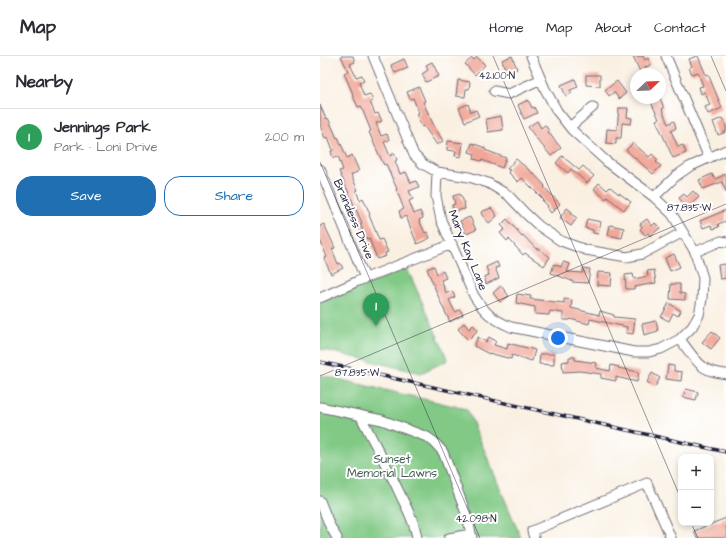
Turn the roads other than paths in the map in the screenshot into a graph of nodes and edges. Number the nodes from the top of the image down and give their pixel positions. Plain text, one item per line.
1 (373, 56) edge
2 (531, 56) edge
3 (666, 56) edge
4 (541, 79) junction
5 (494, 92) dead end
6 (593, 107) dead end
7 (570, 127) junction
8 (726, 150) edge
9 (709, 158) junction
10 (320, 169) edge
11 (437, 172) junction
12 (654, 198) junction
13 (683, 232) junction
14 (726, 242) edge
15 (452, 244) junction
16 (695, 252) junction
17 (366, 278) junction
18 (324, 296) edge
19 (680, 339) junction
20 (726, 374) edge
21 (320, 407) edge
22 (360, 415) junction
23 (320, 501) edge
24 (471, 536) edge
25 (337, 538) edge
26 (417, 538) edge
27 (450, 538) edge
28 (534, 538) edge
29 (672, 538) edge

1 - 11 street
2 - 4 street, Mary Kay Lane
3 - 9 street
4 - 5 street
4 - 7 street, Mary Kay Lane
6 - 7 street
7 - 12 street, Mary Kay Lane
8 - 9 street
9 - 12 street
10 - 17 street, Brandess Drive
11 - 13 street
11 - 15 street, Mary Kay Lane
12 - 13 street, Mary Kay Lane
13 - 16 street, Mary Kay Lane
14 - 16 street
15 - 17 street
15 - 19 street, Mary Kay Lane
16 - 19 street, Mary Kay Lane
17 - 18 street
19 - 20 street
21 - 22 street
22 - 24 street
22 - 26 street
23 - 25 street
24 - 27 street
28 - 29 street

